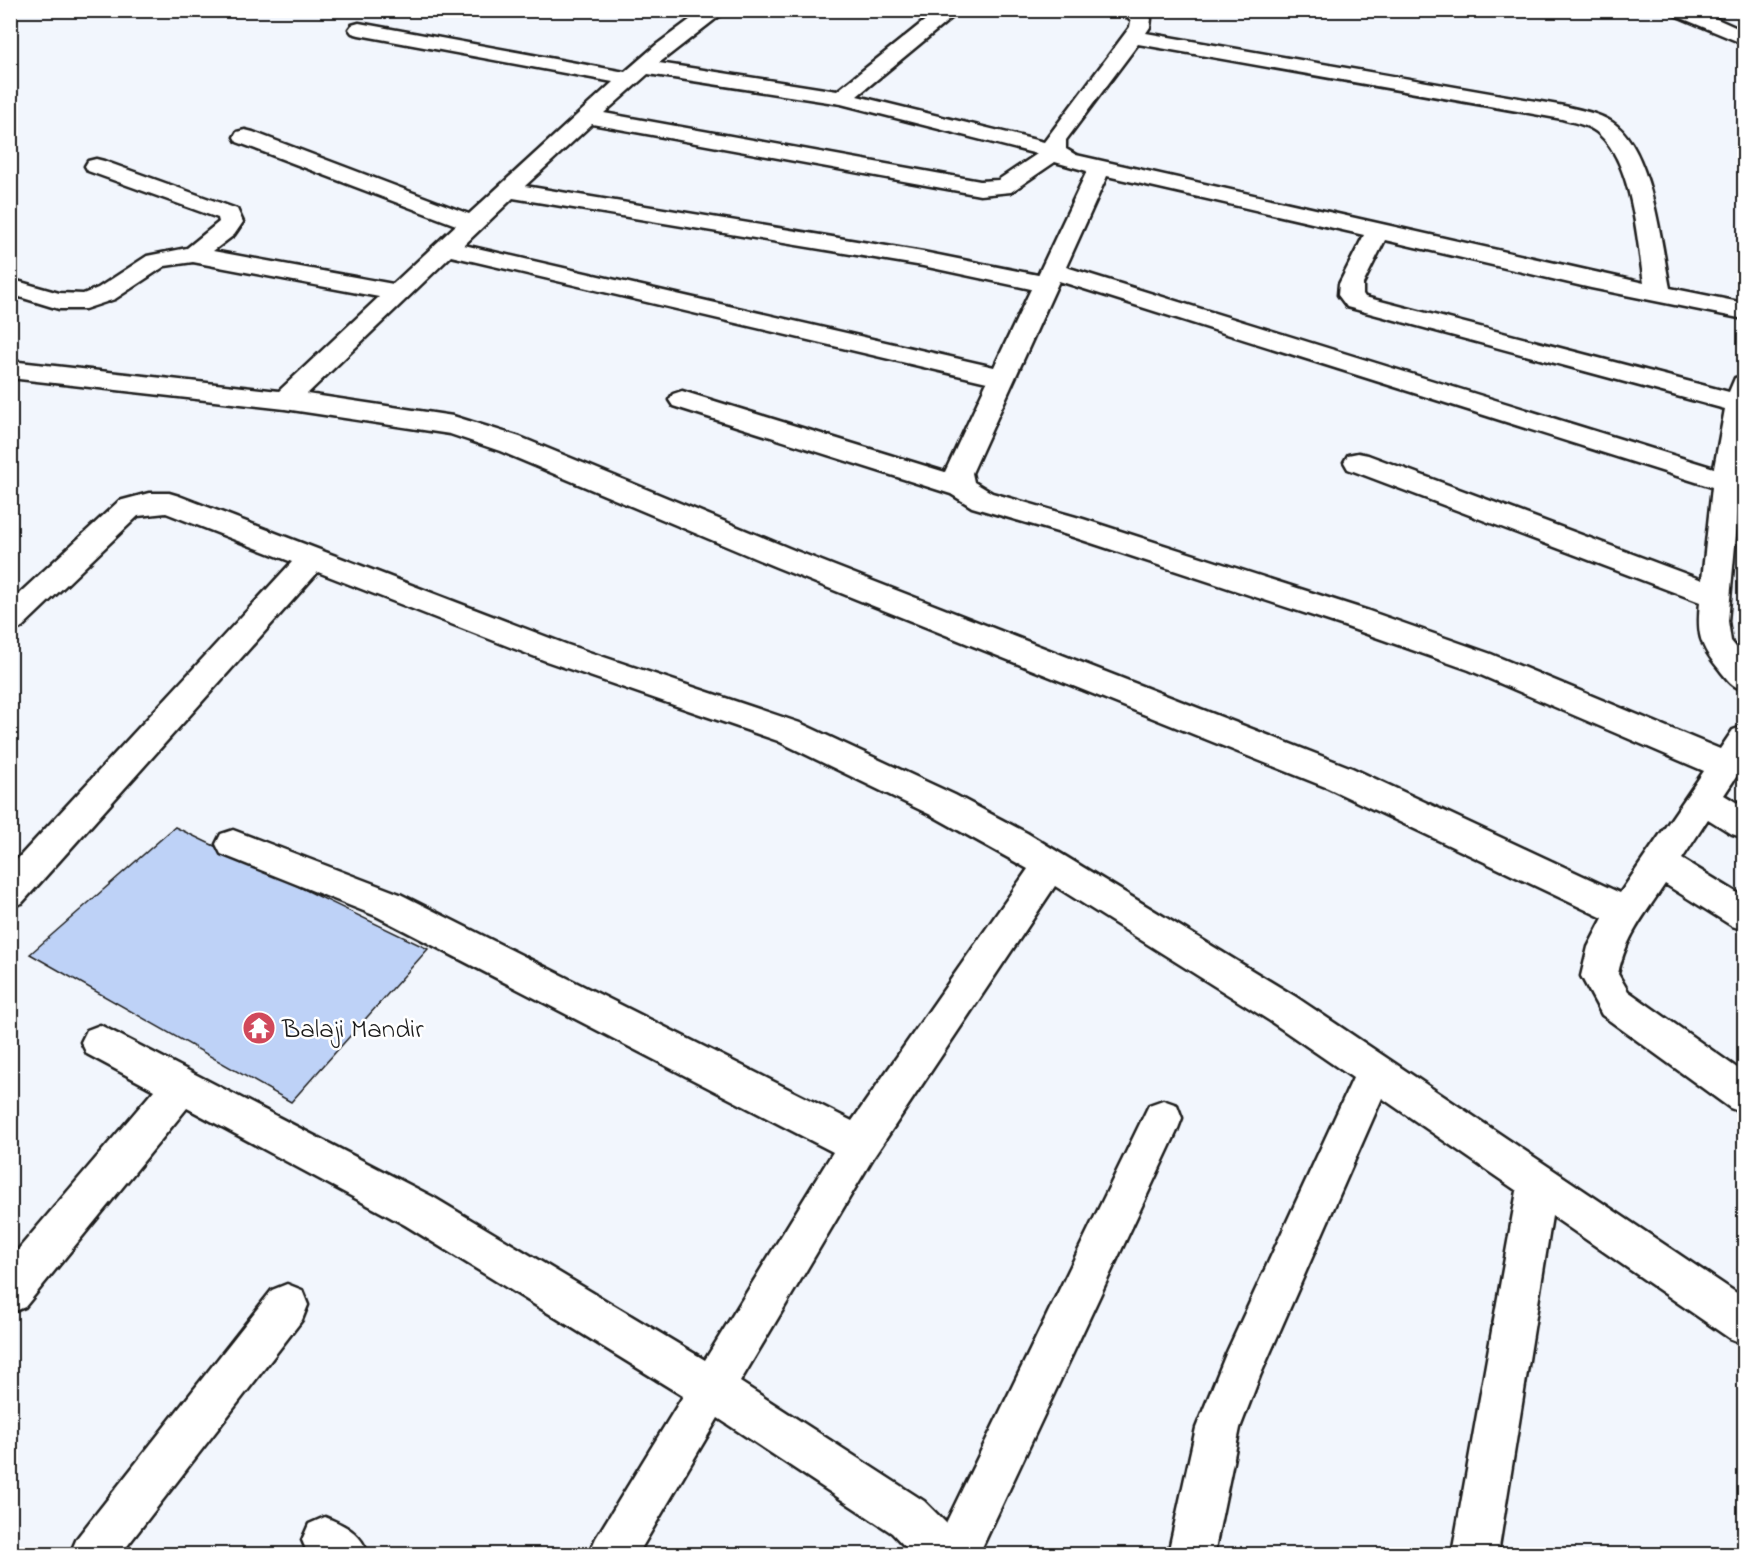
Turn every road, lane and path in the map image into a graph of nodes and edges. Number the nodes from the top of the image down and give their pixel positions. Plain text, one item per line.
1 (717, 10) edge
2 (951, 10) edge
3 (1128, 10) edge
4 (1678, 10) edge
5 (1726, 19) edge
6 (359, 29) dead end
7 (1133, 37) junction
8 (1744, 38) edge
9 (636, 73) junction
10 (841, 98) junction
11 (587, 117) junction
12 (245, 137) dead end
13 (1055, 152) junction
14 (96, 165) dead end
15 (1100, 167) junction
16 (508, 190) junction
17 (472, 224) junction
18 (1378, 231) junction
19 (446, 248) junction
20 (193, 255) junction
21 (1049, 278) junction
22 (10, 286) edge
23 (399, 293) junction
24 (1658, 293) junction
25 (1744, 311) edge
26 (10, 369) edge
27 (1002, 377) junction
28 (1742, 394) edge
29 (285, 400) junction
30 (682, 400) dead end
31 (1358, 462) dead end
32 (1727, 482) junction
33 (961, 487) junction
34 (314, 558) junction
35 (1715, 596) junction
36 (10, 620) edge
37 (1744, 678) edge
38 (1735, 752) edge
39 (1702, 799) junction
40 (1744, 824) edge
41 (233, 844) dead end
42 (1660, 863) junction
43 (1050, 864) junction
44 (10, 891) edge
45 (1627, 913) junction
46 (1744, 915) edge
47 (100, 1042) dead end
48 (1375, 1072) junction
49 (182, 1085) junction
50 (1744, 1095) edge
51 (1163, 1118) dead end
52 (859, 1144) junction
53 (1538, 1182) junction
54 (10, 1292) edge
55 (287, 1305) dead end
56 (1744, 1323) edge
57 (711, 1388) junction
58 (93, 1554) edge
59 (612, 1554) edge
60 (939, 1554) edge
61 (955, 1554) edge
62 (1191, 1554) edge
63 (1474, 1554) edge

1 - 9 street
2 - 10 street
3 - 7 street
4 - 5 street
5 - 8 street
6 - 9 street
7 - 13 street
7 - 24 street
9 - 10 street
9 - 11 street
10 - 13 street
11 - 13 street
11 - 16 street
12 - 17 street
13 - 15 street
14 - 20 street
15 - 18 street
15 - 21 street
16 - 17 street
16 - 21 street
17 - 19 street
18 - 24 street
18 - 28 street
19 - 23 street
19 - 27 street
20 - 22 street
20 - 23 street
21 - 27 street
21 - 32 street
23 - 29 street
24 - 25 street
26 - 29 street
27 - 33 street
28 - 32 street
29 - 45 street
30 - 33 street
31 - 35 street
32 - 35 street
33 - 38 street
34 - 36 street
34 - 43 street
34 - 44 street
35 - 37 street
38 - 39 street
39 - 40 street
39 - 42 street
41 - 52 street
42 - 45 street
42 - 46 street
43 - 48 street
43 - 52 street
45 - 50 street
47 - 49 street
48 - 53 street
48 - 62 street
49 - 54 street
49 - 57 street
51 - 61 street
52 - 57 street
53 - 56 street
53 - 63 street
55 - 58 street
57 - 59 street
57 - 60 street

